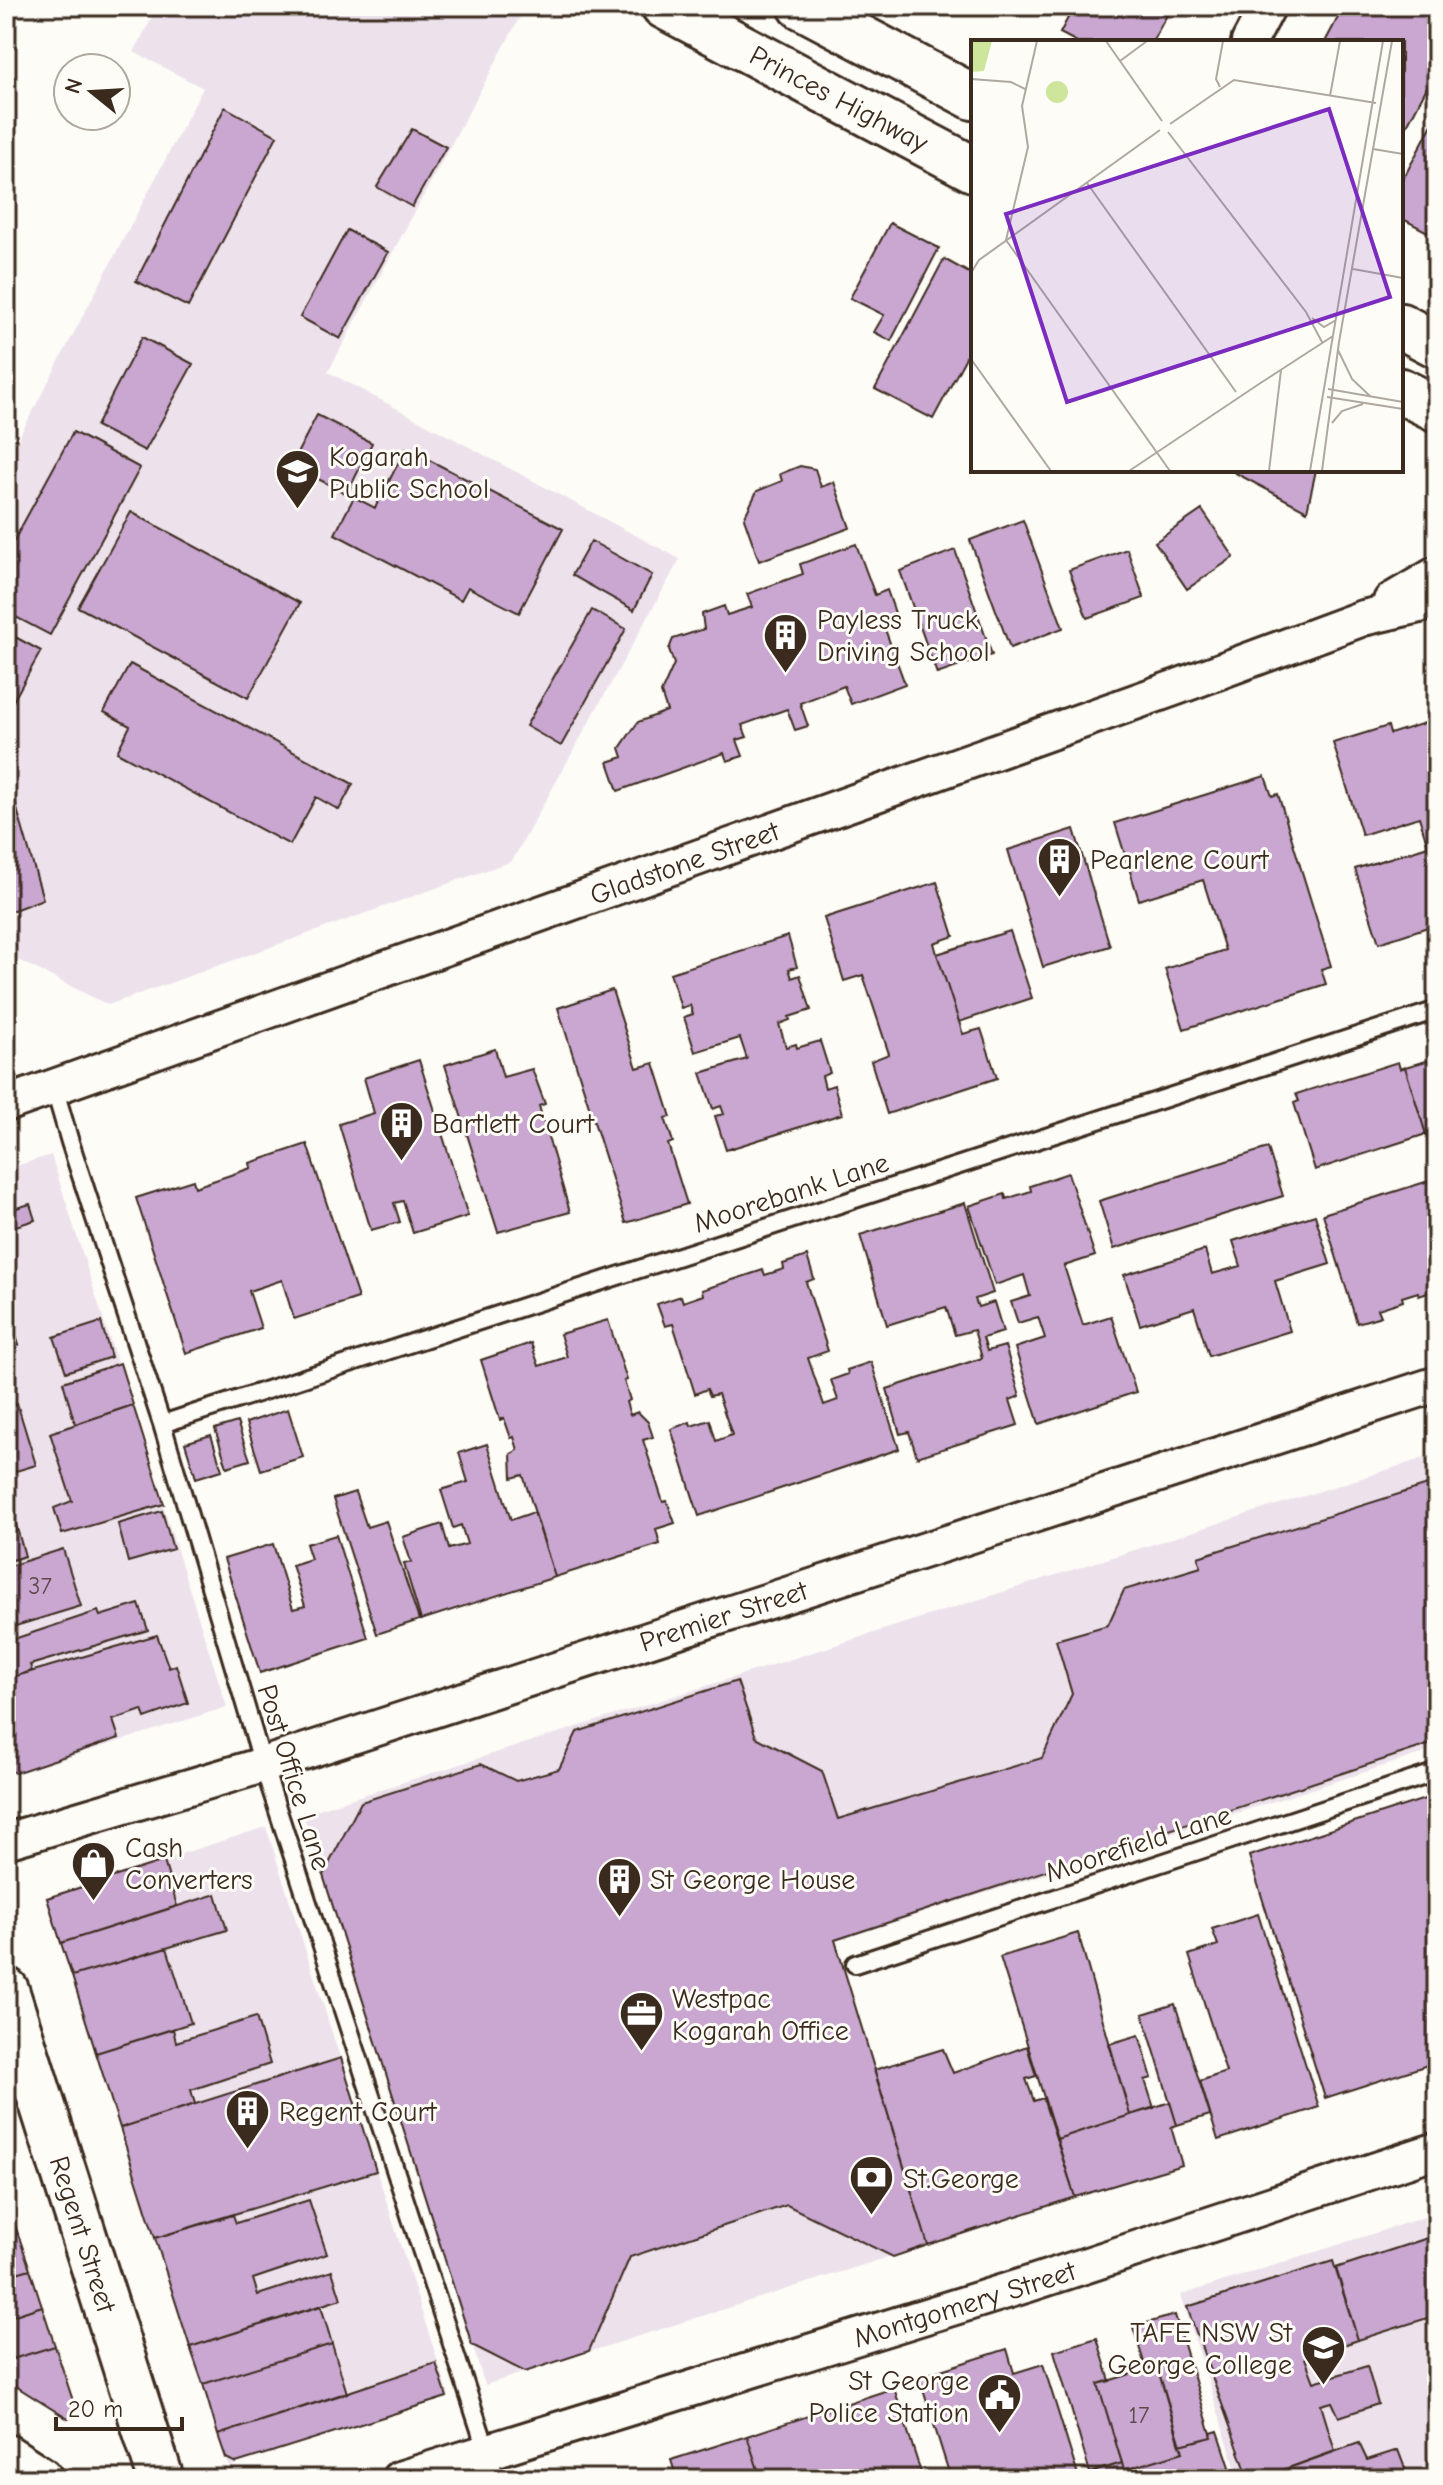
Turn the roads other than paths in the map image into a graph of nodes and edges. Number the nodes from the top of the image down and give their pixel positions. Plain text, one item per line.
1 (664, 6) edge
2 (801, 6) edge
3 (1268, 6) edge
4 (1250, 40) edge
5 (971, 96) edge
6 (971, 168) edge
7 (1403, 327) edge
8 (1437, 345) edge
9 (1403, 392) edge
10 (1437, 409) edge
11 (1437, 574) edge
12 (1437, 601) edge
13 (1363, 618) junction
14 (1437, 1010) edge
15 (54, 1087) junction
16 (6, 1104) edge
17 (1437, 1384) edge
18 (162, 1424) junction
19 (263, 1765) junction
20 (1437, 1772) edge
21 (6, 1841) edge
22 (855, 1964) dead end
23 (6, 1990) edge
24 (1437, 2150) edge
25 (6, 2457) edge
26 (492, 2465) edge
27 (40, 2479) edge
28 (161, 2479) edge
29 (399, 2479) edge

1 - 6 main road, Princes Highway
2 - 5 main road
3 - 4 street
7 - 8 main road
9 - 10 main road
11 - 13 street, Gladstone Street
12 - 13 street, Gladstone Street
13 - 15 street, Gladstone Street
14 - 18 lane, Moorebank Lane
15 - 16 street, Gladstone Street
15 - 18 lane, Post Office Lane
17 - 19 street, Premier Street
18 - 19 lane, Post Office Lane
19 - 21 street, Premier Street
19 - 26 lane, Post Office Lane
20 - 22 lane, Moorefield Lane
23 - 28 main road, Regent Street
24 - 26 street, Montgomery Street
25 - 27 main road
26 - 29 street, Montgomery Street

